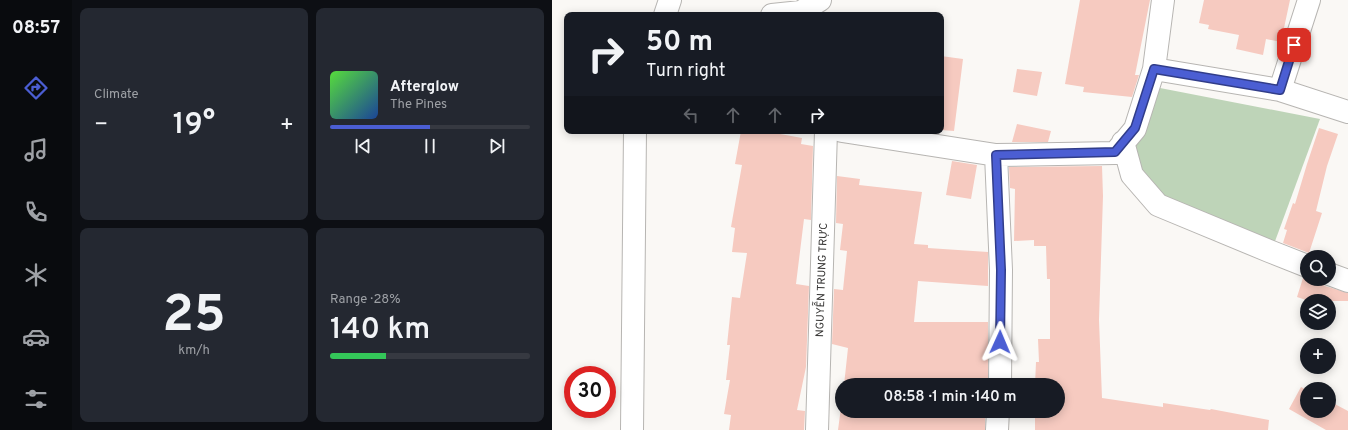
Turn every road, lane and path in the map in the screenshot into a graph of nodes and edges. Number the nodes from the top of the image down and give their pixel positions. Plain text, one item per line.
1 (670, 0) edge
2 (820, 0) edge
3 (1163, 0) edge
4 (1308, 0) edge
5 (666, 12) edge
6 (801, 12) edge
7 (1154, 69) junction
8 (1280, 90) junction
9 (1348, 112) edge
10 (635, 134) edge
11 (826, 134) edge
12 (861, 134) edge
13 (1123, 142) junction
14 (996, 155) junction
15 (1300, 263) edge
16 (1336, 277) edge
17 (1348, 281) edge
18 (1000, 378) edge
19 (998, 418) edge
20 (632, 430) edge
21 (817, 430) edge
22 (997, 430) edge

1 - 5 street
2 - 6 street
3 - 7 street
4 - 8 street
7 - 8 street
7 - 13 street
8 - 9 street
10 - 20 street
11 - 21 street, NGUYỄN TRUNG TRỰC
12 - 14 street
13 - 14 street
13 - 15 street
14 - 18 street
16 - 17 street
19 - 22 street

